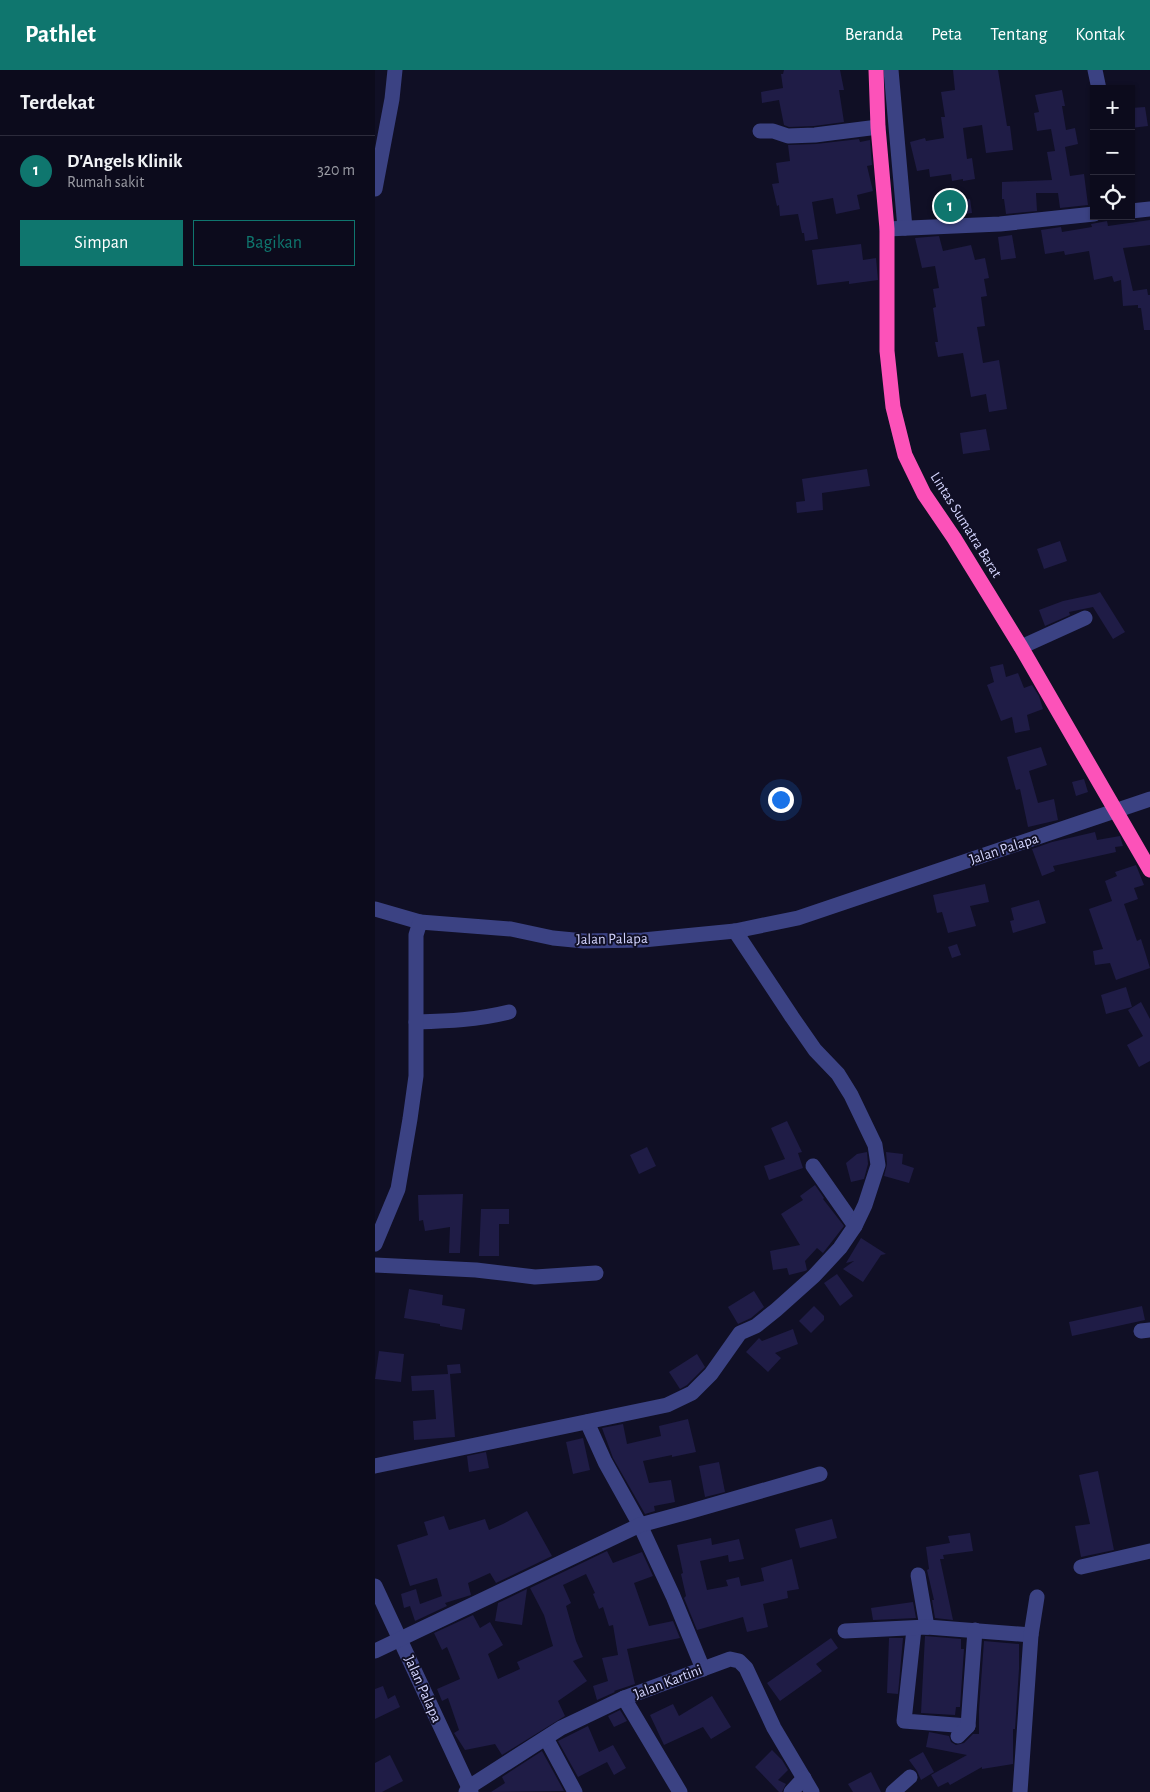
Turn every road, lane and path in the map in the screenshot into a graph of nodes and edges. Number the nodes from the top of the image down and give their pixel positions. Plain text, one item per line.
1 (395, 70) edge
2 (876, 70) edge
3 (891, 70) edge
4 (1095, 70) edge
5 (1098, 85) edge
6 (878, 127) junction
7 (760, 131) dead end
8 (375, 189) edge
9 (1150, 209) edge
10 (1135, 211) edge
11 (1090, 214) edge
12 (905, 228) junction
13 (887, 229) junction
14 (1085, 618) dead end
15 (1021, 647) junction
16 (1150, 799) edge
17 (1115, 811) junction
18 (1150, 870) edge
19 (375, 909) edge
20 (420, 922) junction
21 (735, 931) junction
22 (509, 1012) dead end
23 (416, 1022) junction
24 (813, 1166) dead end
25 (855, 1226) junction
26 (375, 1244) edge
27 (375, 1265) edge
28 (596, 1273) dead end
29 (587, 1422) junction
30 (375, 1466) edge
31 (820, 1474) dead end
32 (640, 1524) junction
33 (1150, 1551) edge
34 (1081, 1567) dead end
35 (918, 1575) dead end
36 (375, 1586) edge
37 (1037, 1597) dead end
38 (920, 1628) junction
39 (975, 1630) junction
40 (845, 1632) dead end
41 (1031, 1635) junction
42 (400, 1639) junction
43 (375, 1651) edge
44 (703, 1669) junction
45 (624, 1698) junction
46 (546, 1738) junction
47 (910, 1777) dead end
48 (804, 1778) junction
49 (469, 1790) edge
50 (575, 1792) edge
51 (680, 1792) edge
52 (791, 1792) edge
53 (812, 1792) edge
54 (893, 1792) edge
55 (1019, 1792) edge

1 - 8 street
2 - 6 highway, Lintas Sumatra Barat
3 - 12 street
4 - 5 street
6 - 7 street
6 - 13 highway, Lintas Sumatra Barat
9 - 10 street
11 - 12 street
12 - 13 street
13 - 15 highway, Lintas Sumatra Barat
14 - 15 street
15 - 17 highway, Lintas Sumatra Barat
16 - 17 street, Jalan Palapa
17 - 18 highway, Lintas Sumatra Barat
17 - 21 street, Jalan Palapa
19 - 20 street, Jalan Palapa
20 - 21 street, Jalan Palapa
20 - 23 street
21 - 25 street
22 - 23 street
23 - 26 street
24 - 25 street
25 - 29 street
27 - 28 street
29 - 30 street
29 - 32 street
31 - 32 street
32 - 42 street
32 - 44 street
33 - 34 street
35 - 38 street
36 - 42 street, Jalan Palapa
37 - 41 street
38 - 39 street
38 - 39 street
38 - 40 street
39 - 41 street
41 - 55 street
42 - 43 street
42 - 49 street, Jalan Palapa
44 - 45 street, Jalan Kartini
44 - 48 street, Jalan Kartini
45 - 46 street, Jalan Kartini
45 - 51 street
46 - 49 street, Jalan Kartini
46 - 50 street
47 - 54 street
48 - 52 street
48 - 53 street, Jalan Kartini

